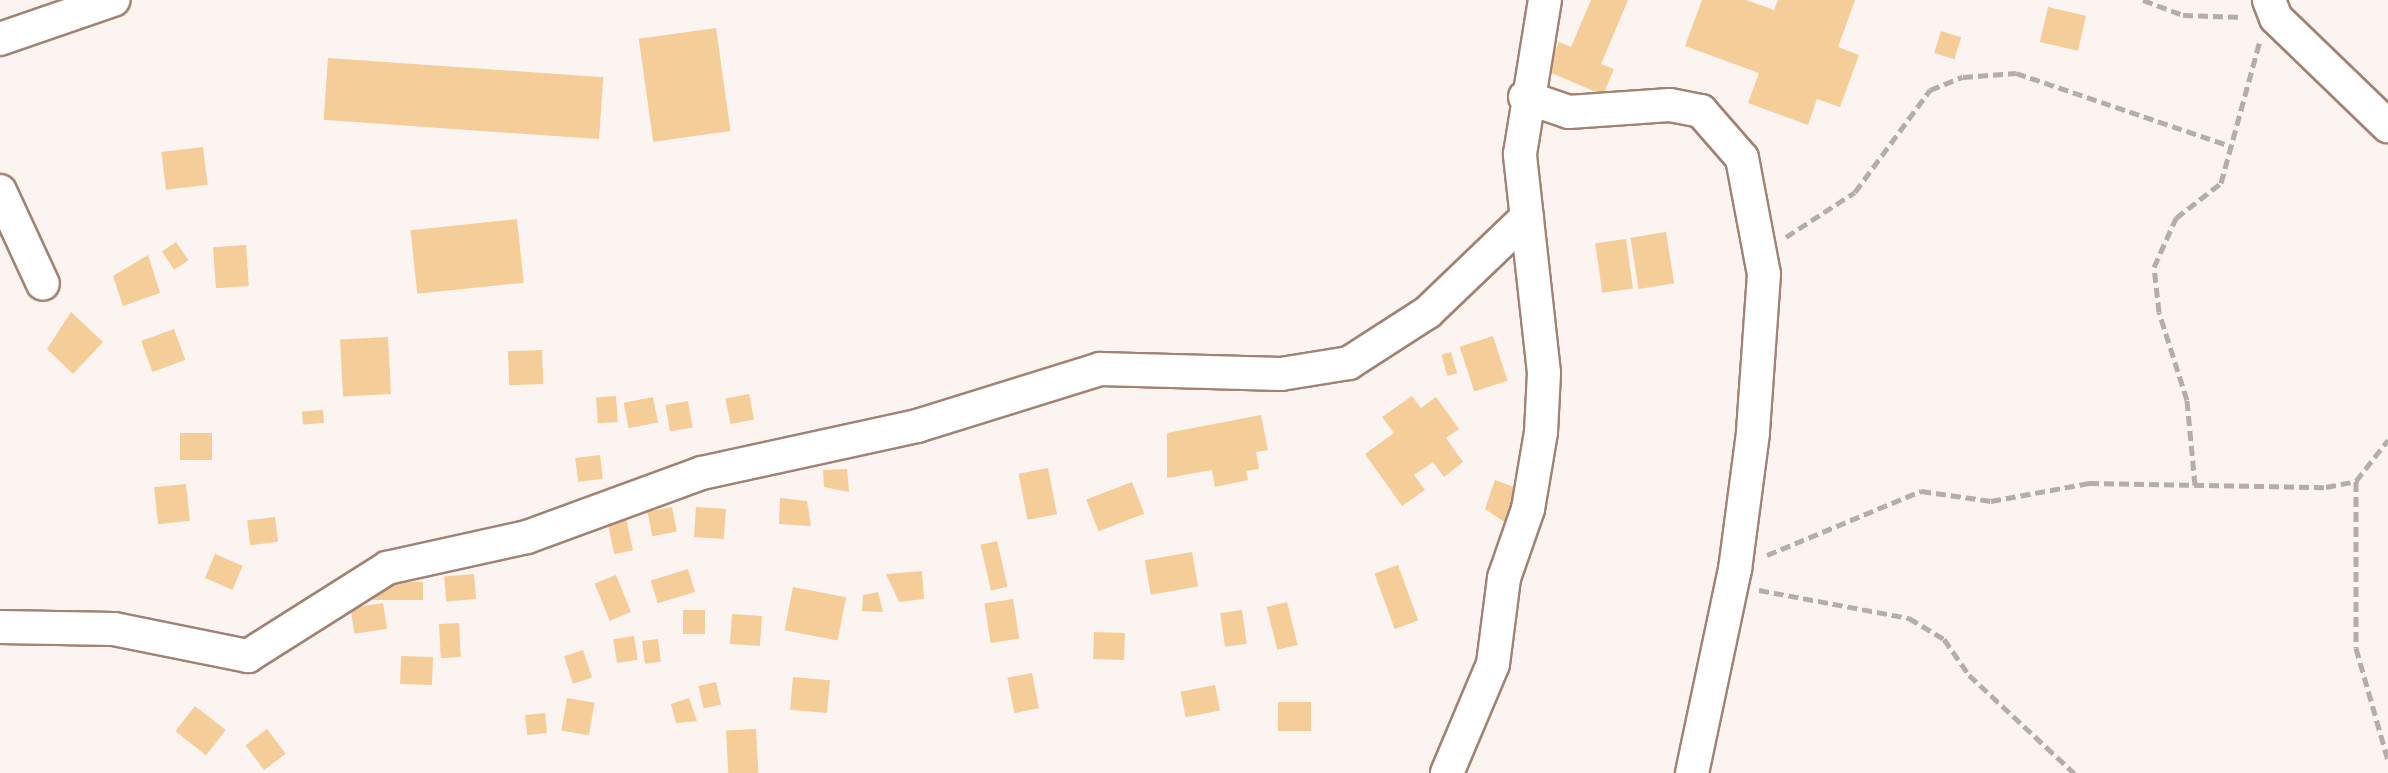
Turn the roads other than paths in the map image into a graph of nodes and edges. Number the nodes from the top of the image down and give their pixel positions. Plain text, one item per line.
1 (113, 0) edge
2 (1545, 0) edge
3 (2272, 9) edge
4 (0, 39) edge
5 (1525, 97) junction
6 (2388, 126) edge
7 (0, 191) edge
8 (1528, 216) junction
9 (43, 284) dead end
10 (0, 626) edge
11 (1448, 773) edge
12 (1692, 773) edge

1 - 4 street
2 - 5 street
3 - 6 street
5 - 8 street
5 - 12 street
7 - 9 street
8 - 10 street
8 - 11 street

